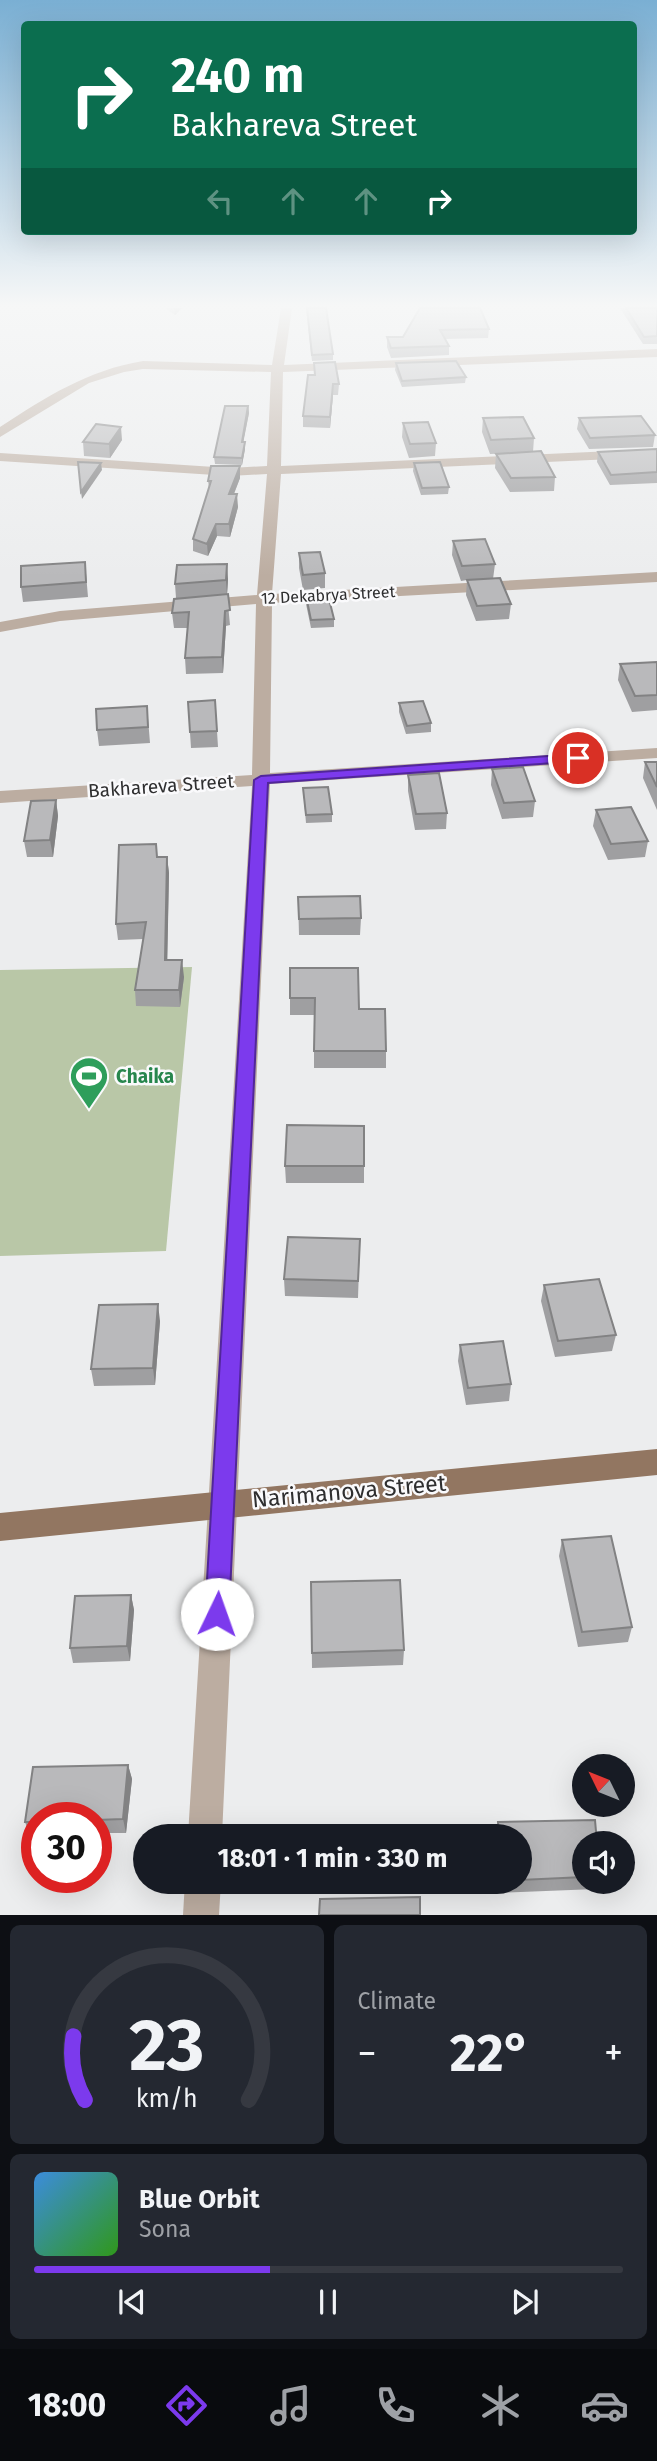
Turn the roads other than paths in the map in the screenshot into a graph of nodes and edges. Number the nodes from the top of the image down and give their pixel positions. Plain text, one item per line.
1 (57, 397) edge
2 (276, 397) edge
3 (0, 433) edge
4 (657, 453) edge
5 (0, 457) edge
6 (274, 471) junction
7 (657, 577) edge
8 (264, 598) junction
9 (0, 627) edge
10 (657, 753) edge
11 (261, 780) junction
12 (0, 797) edge
13 (657, 1462) edge
14 (223, 1503) junction
15 (0, 1527) edge
16 (206, 1824) edge
17 (202, 1894) edge
18 (201, 1915) edge

1 - 3 street
2 - 6 street
4 - 6 street
5 - 6 street
6 - 8 street
7 - 8 street, 12 Dekabrya Street
8 - 9 street, 12 Dekabrya Street
8 - 11 street
10 - 11 street, Bakhareva Street
11 - 12 street, Bakhareva Street
11 - 14 street
13 - 14 main road, Narimanova Street
14 - 15 main road, Narimanova Street
14 - 16 street
17 - 18 street

